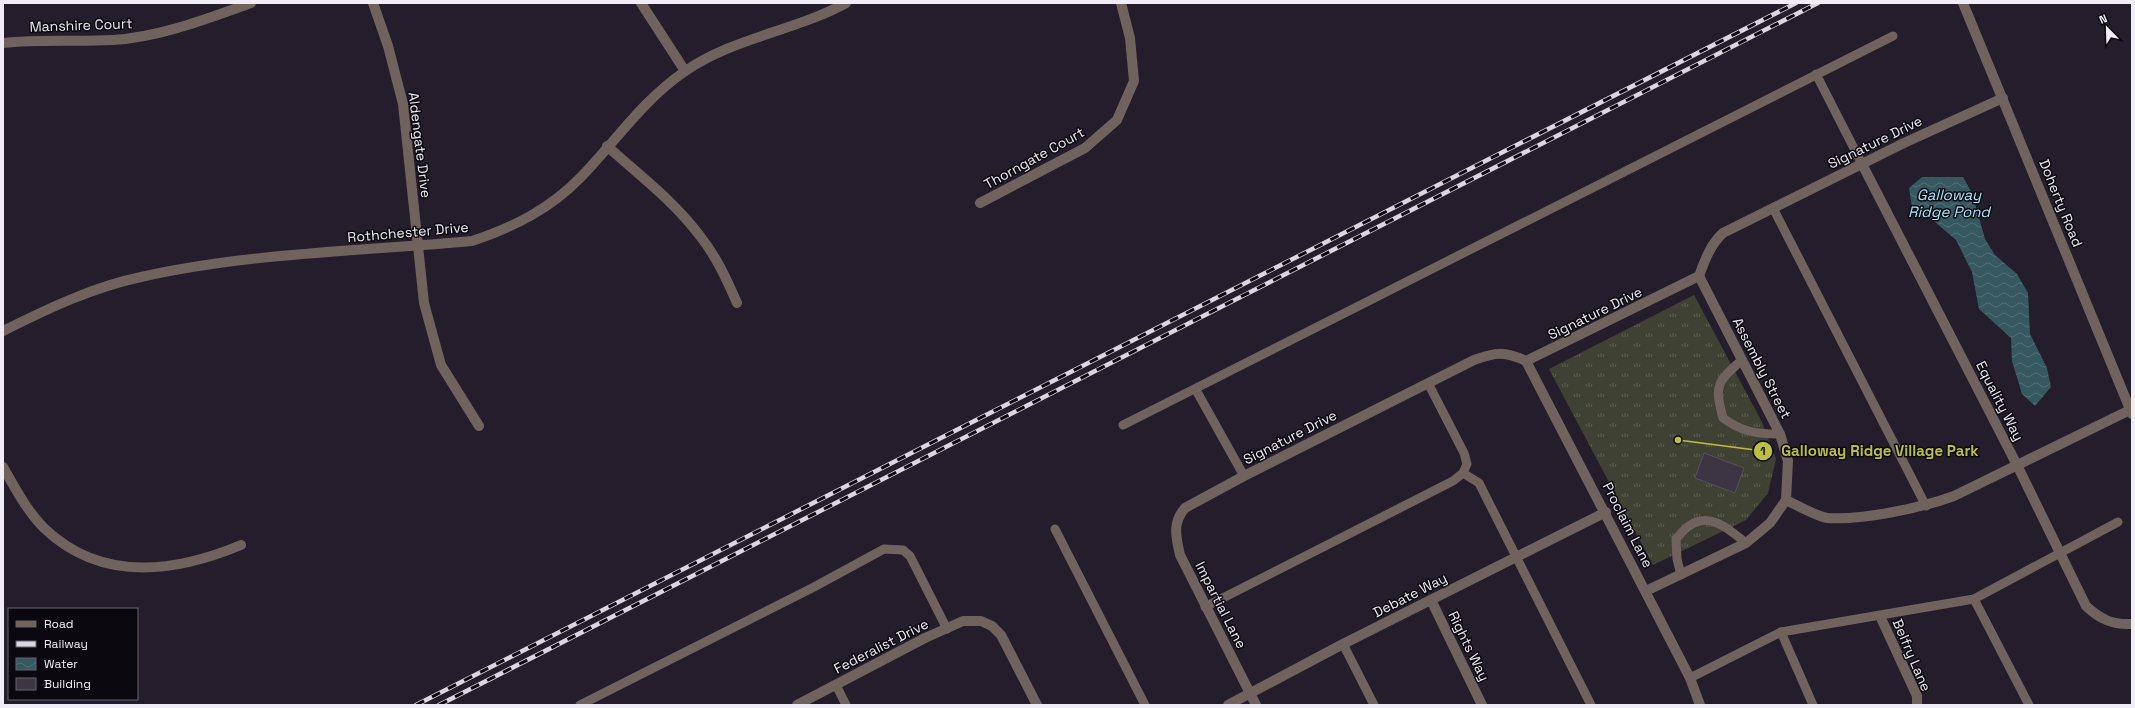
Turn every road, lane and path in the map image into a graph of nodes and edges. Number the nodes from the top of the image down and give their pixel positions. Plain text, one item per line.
1 (251, 3) edge
2 (373, 3) edge
3 (641, 3) edge
4 (846, 3) edge
5 (1121, 3) edge
6 (1963, 3) edge
7 (1893, 36) dead end
8 (3, 42) edge
9 (685, 71) junction
10 (1816, 74) junction
11 (2003, 98) junction
12 (607, 146) junction
13 (1862, 164) junction
14 (980, 203) dead end
15 (1773, 208) junction
16 (418, 246) junction
17 (1699, 276) junction
18 (737, 303) dead end
19 (3, 331) edge
20 (1742, 360) junction
21 (1526, 361) junction
22 (1428, 383) junction
23 (1196, 390) junction
24 (2131, 412) edge
25 (1123, 425) dead end
26 (479, 426) dead end
27 (1780, 434) junction
28 (2017, 465) junction
29 (3, 467) edge
30 (1463, 473) junction
31 (1244, 476) junction
32 (1786, 500) junction
33 (1926, 506) junction
34 (1606, 512) junction
35 (1179, 515) joint
36 (2118, 522) dead end
37 (1055, 529) dead end
38 (1746, 543) junction
39 (241, 545) dead end
40 (2061, 552) junction
41 (1517, 555) junction
42 (1681, 575) junction
43 (1646, 591) junction
44 (1974, 599) junction
45 (1431, 600) junction
46 (1205, 607) junction
47 (1880, 616) junction
48 (2132, 624) edge
49 (947, 629) junction
50 (1781, 632) junction
51 (1343, 644) junction
52 (1690, 678) junction
53 (836, 686) junction
54 (1251, 694) junction
55 (580, 705) edge
56 (798, 705) edge
57 (846, 705) edge
58 (1037, 705) edge
59 (1145, 705) edge
60 (1228, 705) edge
61 (1256, 705) edge
62 (1374, 705) edge
63 (1482, 705) edge
64 (1591, 705) edge
65 (1700, 705) edge
66 (1813, 705) edge
67 (1917, 705) edge
68 (2029, 705) edge

1 - 8 street, Manshire Court
2 - 16 street, Aldengate Drive
3 - 9 street
4 - 9 street, Rothchester Drive
5 - 14 street, Thorngate Court
6 - 11 street, Doherty Road
7 - 10 lane
9 - 12 street, Rothchester Drive
10 - 13 lane
10 - 23 lane
11 - 13 street, Signature Drive
11 - 24 street, Doherty Road
12 - 16 street, Rothchester Drive
12 - 18 street
13 - 15 street, Signature Drive
13 - 28 street, Equality Way
15 - 17 street, Signature Drive
15 - 33 lane
16 - 19 street, Rothchester Drive
16 - 26 street, Aldengate Drive
17 - 20 street, Assembly Street
17 - 21 street, Signature Drive
20 - 27 street, Assembly Street
20 - 27 lane
21 - 22 street, Signature Drive
21 - 34 street, Proclaim Lane
22 - 30 lane
22 - 31 street, Signature Drive
23 - 25 lane
23 - 31 lane
24 - 28 street
27 - 32 street, Assembly Street
28 - 33 street
28 - 40 street, Equality Way
29 - 39 street
30 - 41 lane
30 - 46 lane
31 - 35 street, Signature Drive
32 - 33 street
32 - 38 street
34 - 41 street, Debate Way
34 - 43 street, Proclaim Lane
35 - 46 street, Impartial Lane
36 - 40 lane
37 - 59 lane
38 - 42 street
38 - 42 lane
40 - 44 lane
40 - 48 street, Equality Way
41 - 45 street, Debate Way
41 - 64 lane
42 - 43 street
43 - 52 street, Proclaim Lane
44 - 47 lane
44 - 68 lane
45 - 51 street, Debate Way
45 - 63 street, Rights Way
46 - 54 street, Impartial Lane
47 - 50 lane
47 - 67 street, Belfry Lane
49 - 53 street, Federalist Drive
49 - 55 lane
49 - 58 street, Federalist Drive
50 - 52 lane
50 - 66 lane
51 - 54 street, Debate Way
51 - 62 lane
52 - 65 street, Proclaim Lane
53 - 56 street, Federalist Drive
53 - 57 lane
54 - 60 street, Debate Way
54 - 61 street, Impartial Lane

